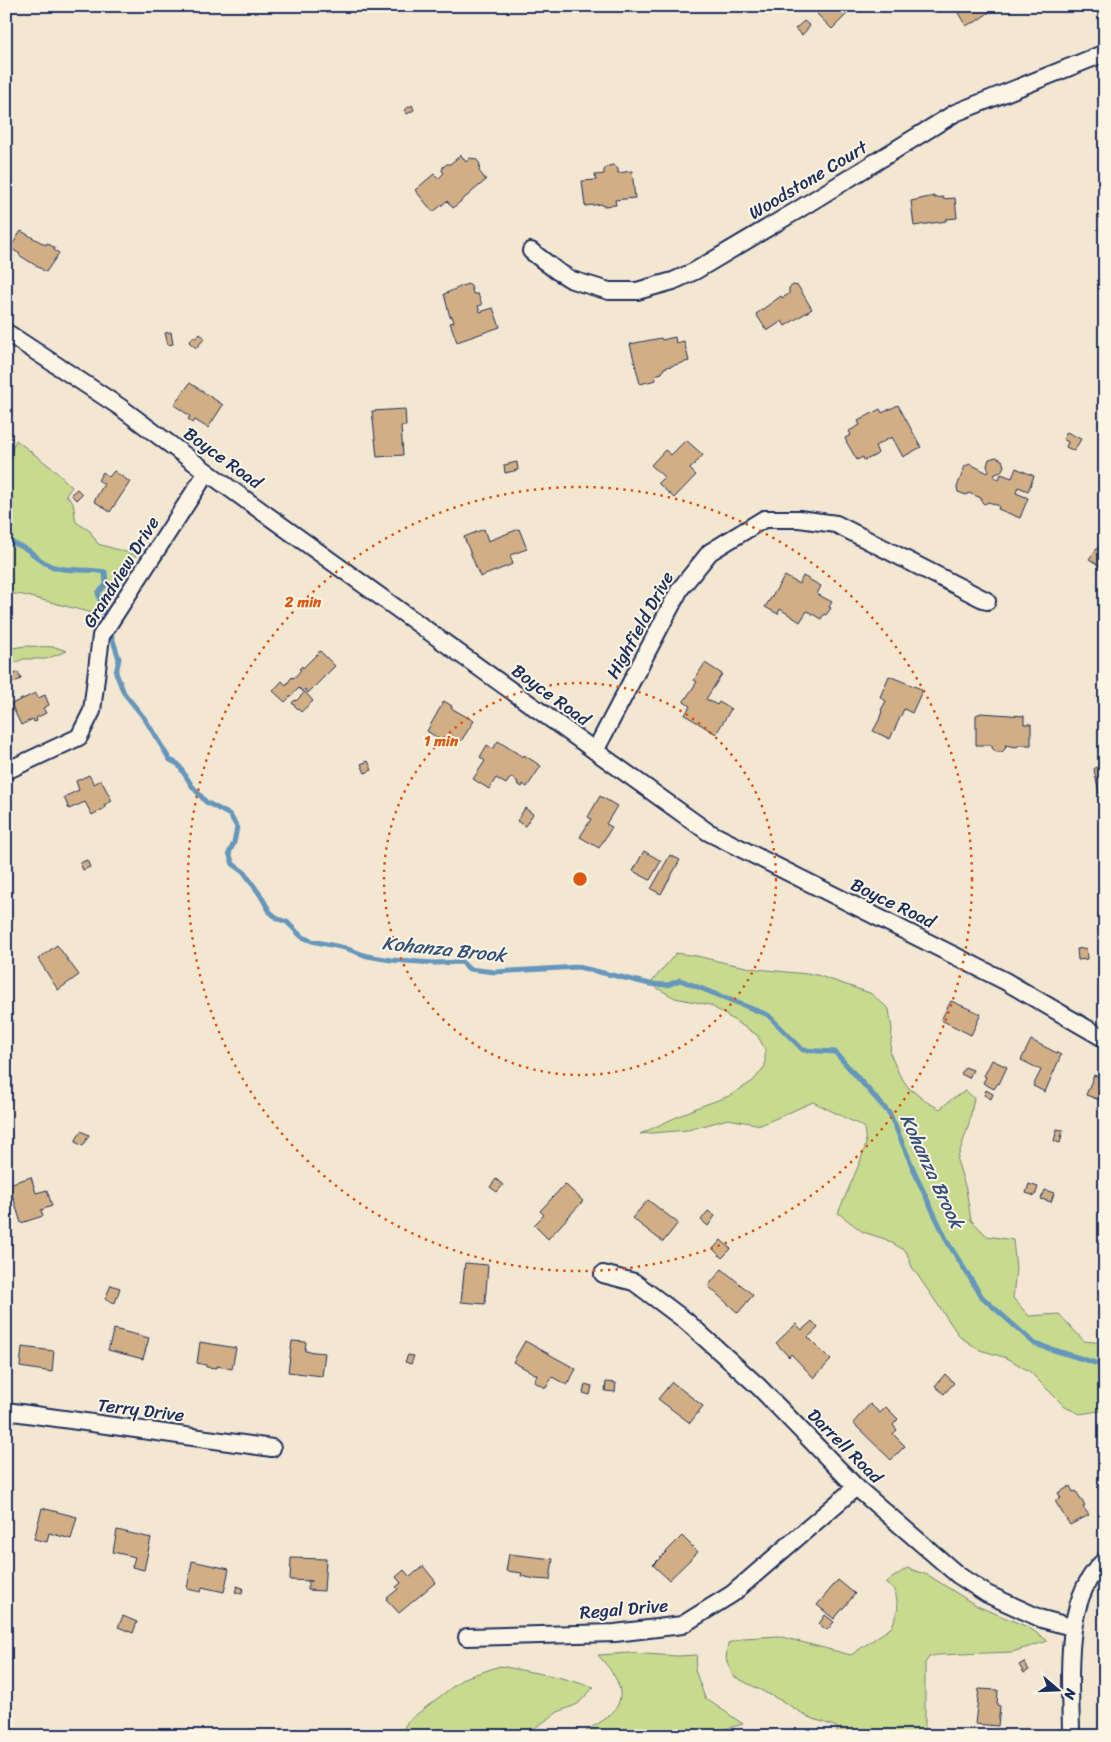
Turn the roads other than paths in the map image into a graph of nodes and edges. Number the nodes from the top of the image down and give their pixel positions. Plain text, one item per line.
1 (1105, 53) edge
2 (531, 251) dead end
3 (6, 332) edge
4 (207, 472) junction
5 (987, 601) dead end
6 (595, 751) junction
7 (6, 771) edge
8 (1105, 1039) edge
9 (603, 1274) dead end
10 (6, 1411) edge
11 (272, 1448) dead end
12 (856, 1487) junction
13 (1105, 1560) edge
14 (1072, 1627) junction
15 (467, 1637) dead end
16 (1071, 1736) edge

1 - 2 street, Woodstone Court
3 - 4 street, Boyce Road
4 - 6 street, Boyce Road
4 - 7 street, Grandview Drive
5 - 6 street, Highfield Drive
6 - 8 street, Boyce Road
9 - 12 street, Darrell Road
10 - 11 street, Terry Drive
12 - 14 street, Darrell Road
12 - 15 street, Regal Drive
13 - 14 street
14 - 16 street

